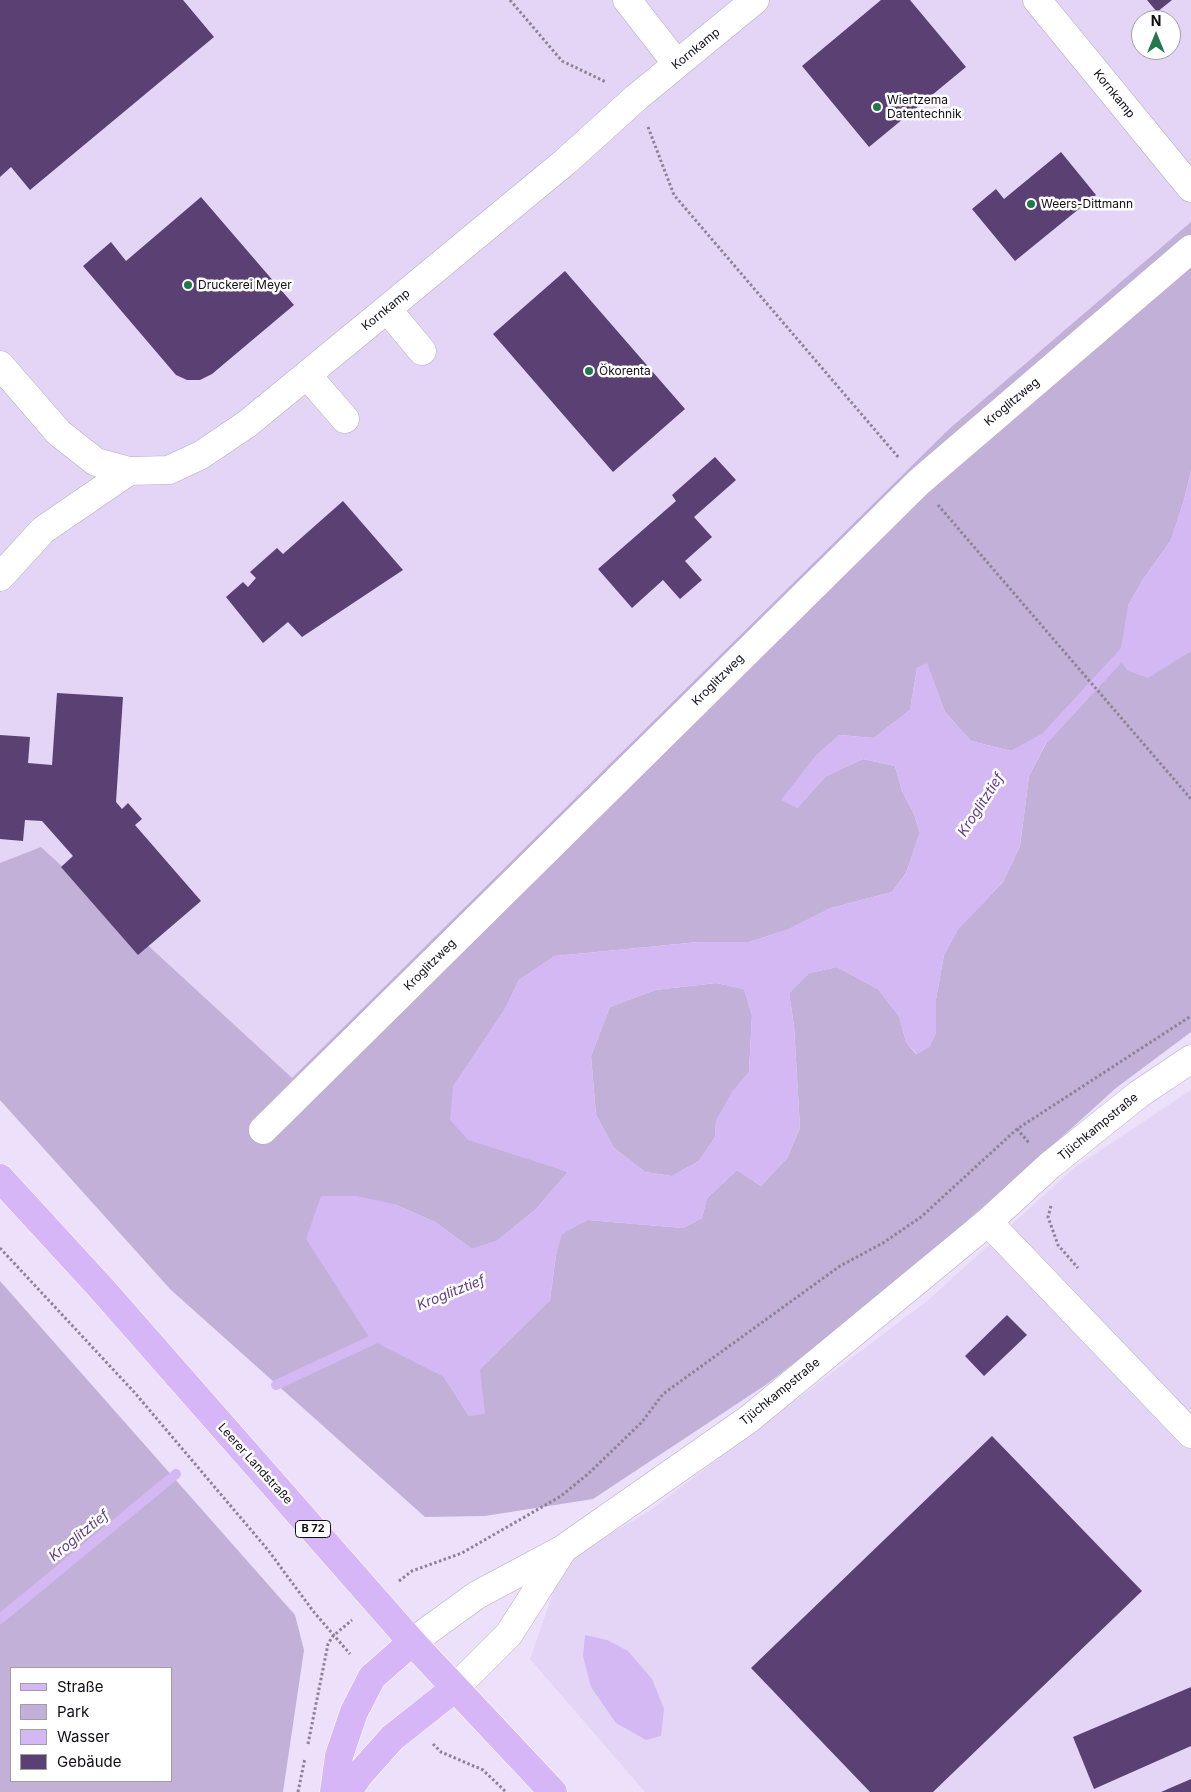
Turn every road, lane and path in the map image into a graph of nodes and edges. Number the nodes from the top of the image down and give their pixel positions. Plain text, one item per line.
1 (510, 0) edge
2 (627, 0) edge
3 (755, 0) edge
4 (1036, 0) edge
5 (562, 61) dead end
6 (677, 64) junction
7 (1191, 188) edge
8 (674, 195) dead end
9 (1191, 249) edge
10 (387, 309) junction
11 (422, 351) dead end
12 (0, 365) edge
13 (307, 375) junction
14 (345, 419) dead end
15 (129, 471) junction
16 (919, 482) junction
17 (0, 577) edge
18 (1191, 799) edge
19 (1191, 1016) edge
20 (1191, 1059) edge
21 (1017, 1129) junction
22 (263, 1130) dead end
23 (1049, 1166) junction
24 (0, 1178) edge
25 (988, 1222) junction
26 (0, 1248) edge
27 (1081, 1271) dead end
28 (1191, 1434) edge
29 (563, 1549) junction
30 (376, 1601) junction
31 (333, 1636) junction
32 (412, 1642) junction
33 (372, 1677) junction
34 (455, 1688) junction
35 (413, 1722) junction
36 (308, 1746) dead end
37 (306, 1755) dead end
38 (298, 1792) edge
39 (334, 1792) edge
40 (348, 1792) edge
41 (506, 1792) edge
42 (553, 1792) edge

1 - 5 path
2 - 6 street
3 - 6 street, Kornkamp
4 - 7 street, Kornkamp
6 - 10 street, Kornkamp
8 - 16 path
9 - 16 street, Kroglitzweg
10 - 11 street
10 - 13 street, Kornkamp
12 - 15 street, Kornkamp
13 - 14 street
13 - 15 street, Kornkamp
15 - 17 street
16 - 18 path
16 - 22 street, Kroglitzweg
19 - 21 path
20 - 23 street, Tjüchkampstraße
21 - 23 path
21 - 30 path
23 - 25 street, Tjüchkampstraße
23 - 27 path
24 - 30 main road, Leerer Landstraße / B 72
25 - 28 street
25 - 29 street, Tjüchkampstraße
26 - 31 path
29 - 32 street, Tjüchkampstraße
29 - 34 street, Tjüchkampstraße
30 - 31 path
30 - 32 main road, Leerer Landstraße / B 72
31 - 33 path
31 - 36 path
32 - 33 main road
32 - 34 main road, Leerer Landstraße / B 72
33 - 39 main road
34 - 35 main road
34 - 42 main road, Leerer Landstraße / B 72
35 - 40 main road
35 - 41 path
37 - 38 path

